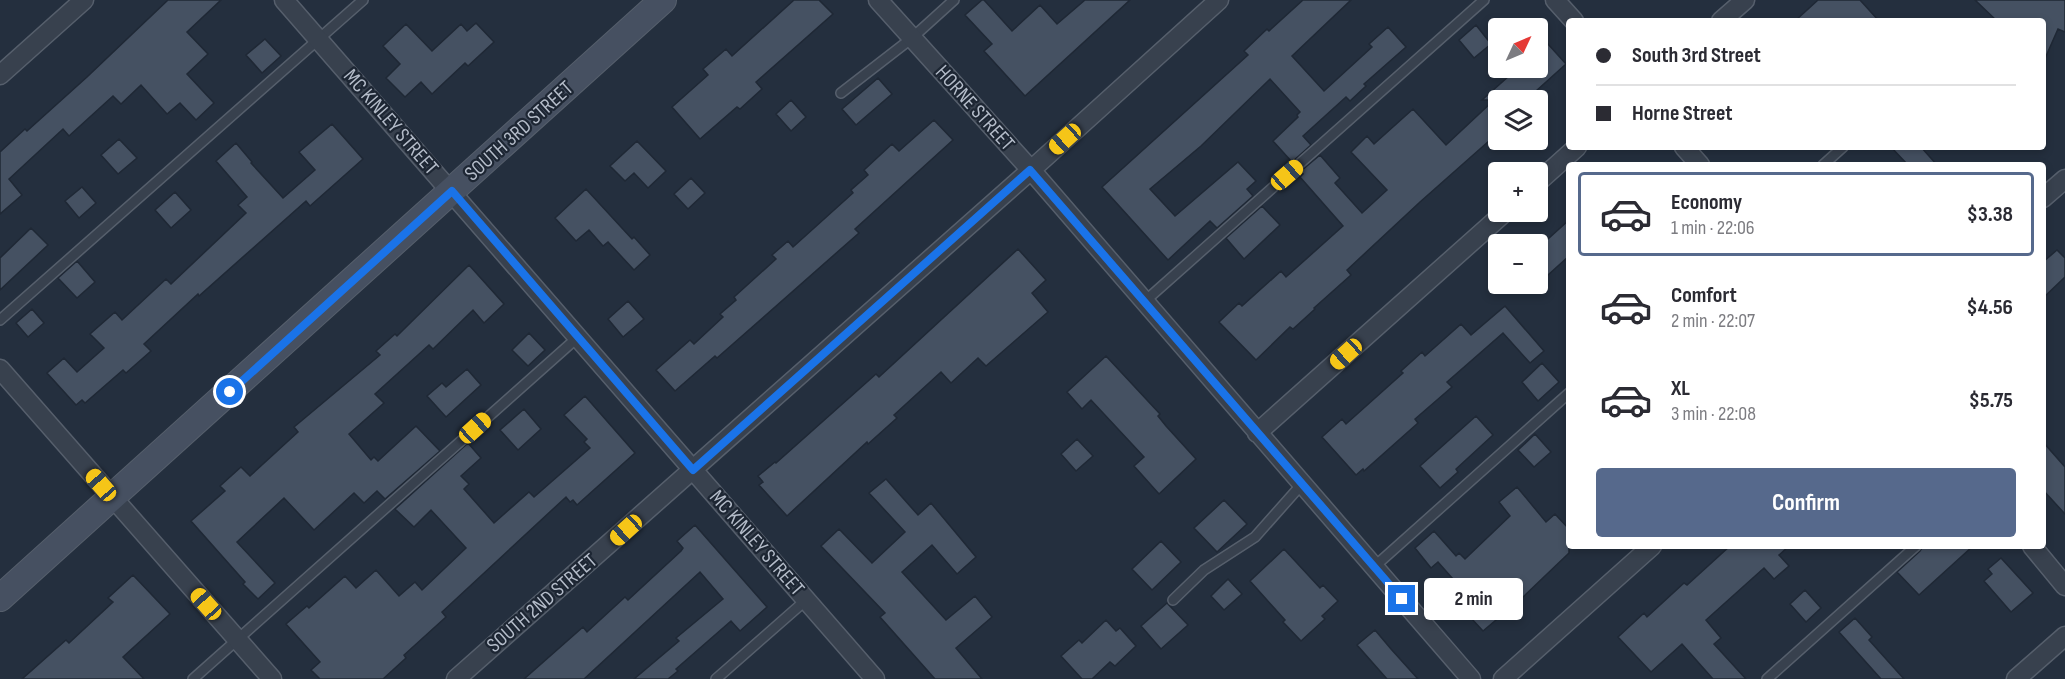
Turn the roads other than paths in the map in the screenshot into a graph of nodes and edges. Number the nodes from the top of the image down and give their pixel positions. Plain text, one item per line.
1 (84, 0) edge
2 (285, 0) edge
3 (363, 0) edge
4 (663, 0) edge
5 (878, 0) edge
6 (954, 0) edge
7 (1219, 0) edge
8 (1484, 0) edge
9 (1555, 0) edge
10 (1745, 0) edge
11 (1571, 18) edge
12 (1724, 18) edge
13 (912, 38) junction
14 (319, 39) junction
15 (0, 75) edge
16 (840, 93) dead end
17 (1574, 150) edge
18 (1687, 150) edge
19 (1840, 150) edge
20 (1697, 162) edge
21 (1826, 162) edge
22 (1030, 170) junction
23 (1548, 173) edge
24 (2065, 179) edge
25 (452, 191) junction
26 (2046, 195) edge
27 (1494, 222) edge
28 (1144, 302) junction
29 (0, 320) edge
30 (578, 337) junction
31 (0, 369) edge
32 (1566, 396) edge
33 (1257, 433) junction
34 (693, 470) junction
35 (1302, 484) junction
36 (112, 498) junction
37 (1649, 549) edge
38 (1913, 549) edge
39 (2034, 549) edge
40 (1374, 567) junction
41 (2065, 586) edge
42 (0, 598) edge
43 (806, 600) junction
44 (1173, 600) dead end
45 (2065, 636) edge
46 (237, 639) junction
47 (193, 679) edge
48 (273, 679) edge
49 (456, 679) edge
50 (716, 679) edge
51 (875, 679) edge
52 (1471, 679) edge
53 (1503, 679) edge
54 (1767, 679) edge
55 (2016, 679) edge

1 - 15 street
2 - 14 street, MC KINLEY STREET
3 - 14 lane
4 - 25 street, SOUTH 3RD STREET
5 - 13 street, HORNE STREET
6 - 13 lane
7 - 22 street, SOUTH 2ND STREET
8 - 28 lane
9 - 11 street
10 - 12 street
13 - 16 lane
13 - 22 street, HORNE STREET
14 - 25 street, MC KINLEY STREET
14 - 29 lane
17 - 23 street
18 - 20 street
19 - 21 lane
22 - 28 street, HORNE STREET
22 - 34 street, SOUTH 2ND STREET
24 - 26 street
25 - 30 street, MC KINLEY STREET
25 - 36 street, SOUTH 3RD STREET
27 - 33 street
28 - 33 street, HORNE STREET
30 - 34 street, MC KINLEY STREET
30 - 46 lane
31 - 36 street
32 - 40 lane
33 - 35 street, HORNE STREET
34 - 43 street, MC KINLEY STREET
34 - 49 street, SOUTH 2ND STREET
35 - 40 street, HORNE STREET
35 - 44 lane
36 - 42 street, SOUTH 3RD STREET
36 - 46 street
37 - 53 street
38 - 54 lane
39 - 41 street
40 - 52 street, HORNE STREET
43 - 50 lane
43 - 51 street, MC KINLEY STREET
45 - 55 street
46 - 47 lane
46 - 48 street

